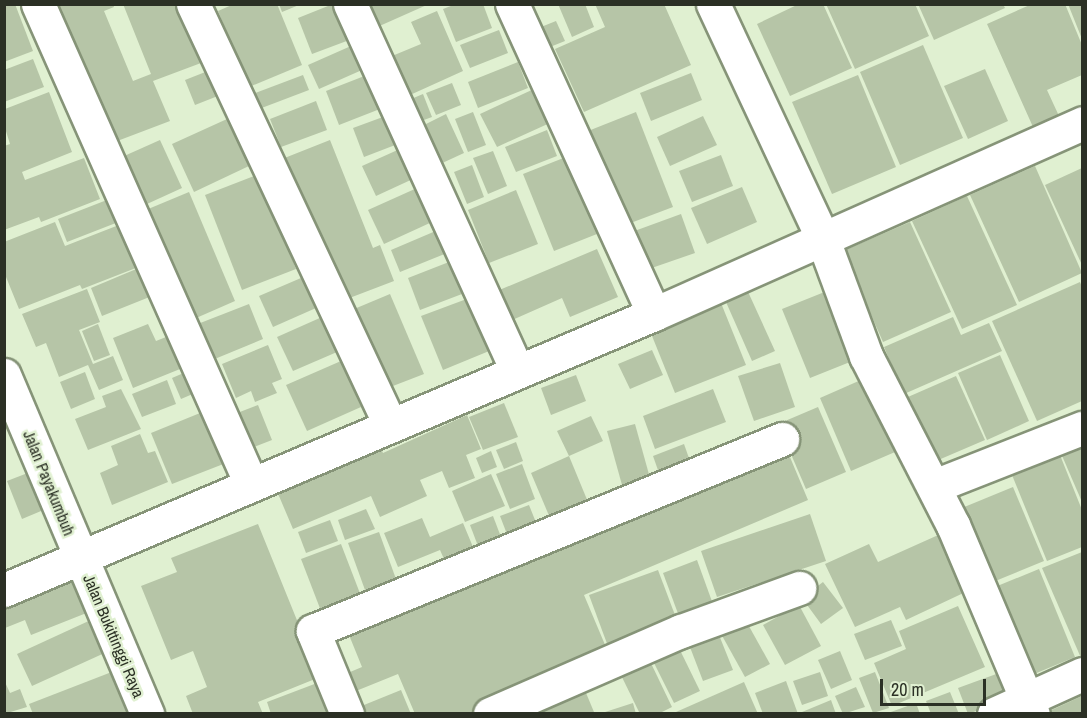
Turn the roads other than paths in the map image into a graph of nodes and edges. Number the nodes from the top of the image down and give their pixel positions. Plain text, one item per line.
1 (38, 4) edge
2 (193, 4) edge
3 (350, 4) edge
4 (512, 4) edge
5 (713, 4) edge
6 (1083, 123) edge
7 (822, 237) junction
8 (654, 314) junction
9 (517, 371) junction
10 (4, 375) edge
11 (390, 425) junction
12 (1083, 428) edge
13 (782, 439) dead end
14 (251, 484) junction
15 (934, 486) junction
16 (81, 559) junction
17 (799, 588) dead end
18 (4, 590) edge
19 (1083, 674) edge
20 (1030, 706) edge
21 (147, 714) edge
22 (347, 714) edge
23 (490, 714) edge
24 (994, 714) edge

1 - 14 street
2 - 11 street
3 - 9 street
4 - 8 street
5 - 7 street
6 - 7 street
7 - 8 street
7 - 15 street
8 - 9 street
9 - 11 street
10 - 16 street, Jalan Payakumbuh
11 - 14 street
12 - 15 street
13 - 22 street
14 - 16 street
15 - 20 street
16 - 18 street
16 - 21 street, Jalan Bukittinggi Raya
17 - 23 street
19 - 20 street
20 - 24 street

